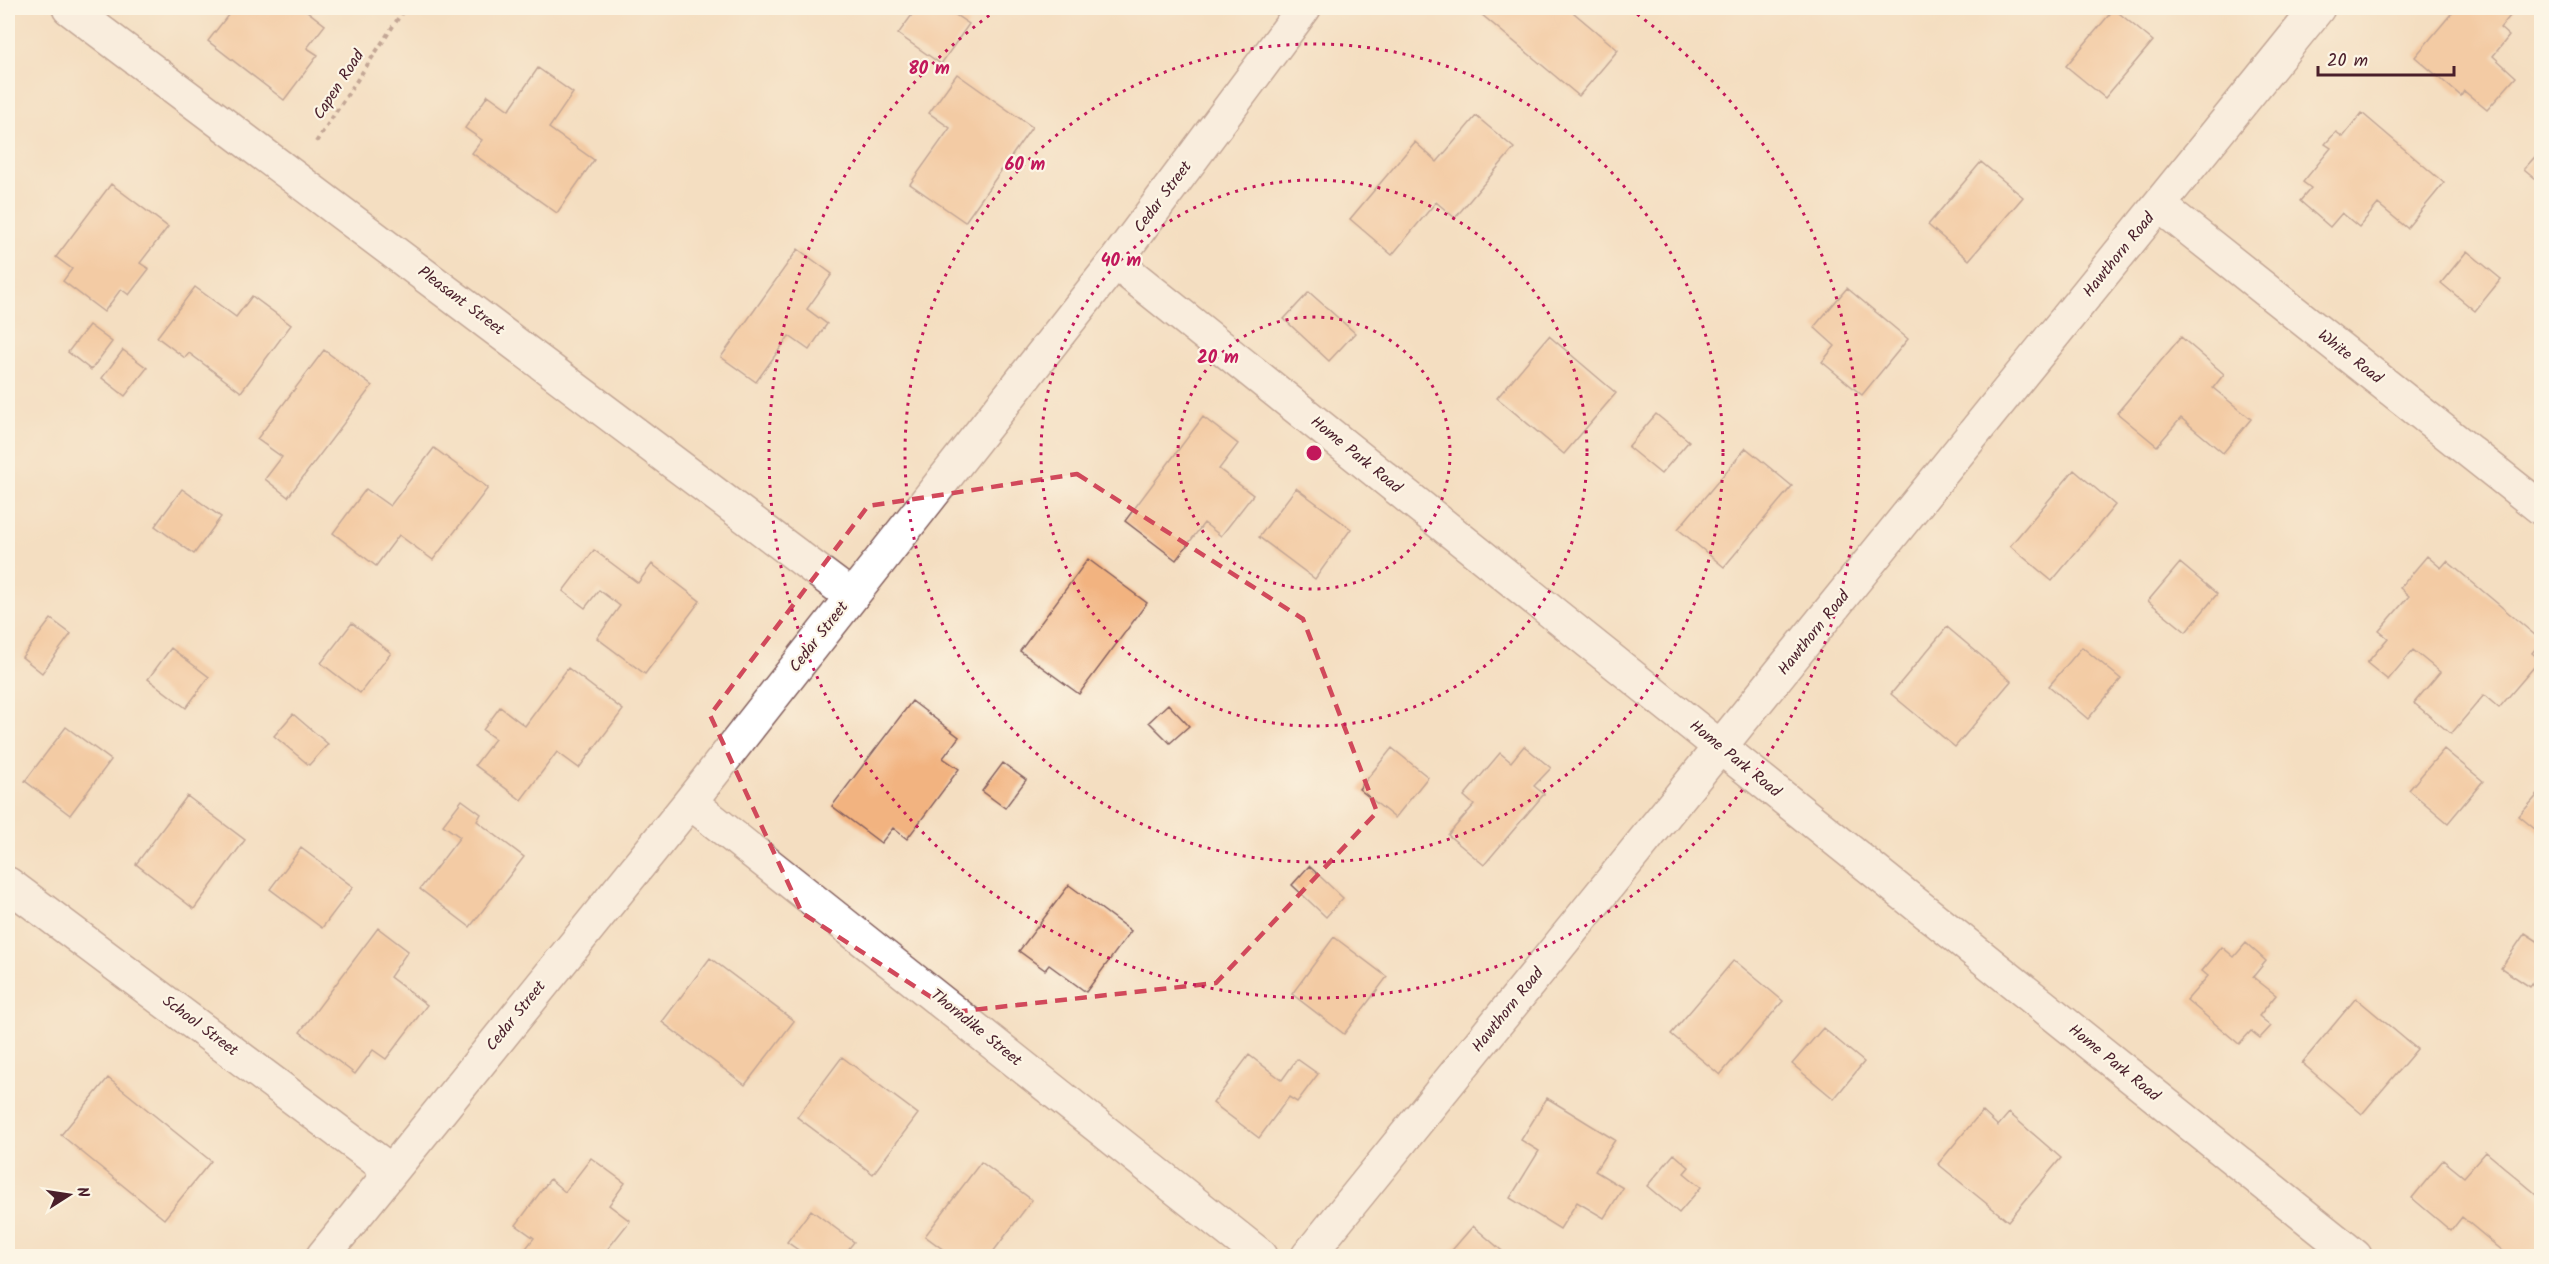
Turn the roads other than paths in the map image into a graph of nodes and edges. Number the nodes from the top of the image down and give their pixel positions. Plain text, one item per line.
1 (69, 8) edge
2 (1304, 8) edge
3 (2318, 8) edge
4 (2159, 205) junction
5 (1115, 262) junction
6 (2541, 509) edge
7 (851, 596) junction
8 (1721, 748) junction
9 (690, 802) junction
10 (8, 884) edge
11 (391, 1171) junction
12 (322, 1257) edge
13 (1261, 1257) edge
14 (1308, 1257) edge
15 (2355, 1257) edge

1 - 7 street, Pleasant Street
2 - 5 street, Cedar Street
3 - 4 street, Hawthorn Road
4 - 6 street, White Road
4 - 8 street, Hawthorn Road
5 - 7 street, Cedar Street
5 - 8 street, Home Park Road
7 - 9 street, Cedar Street
8 - 14 street, Hawthorn Road
8 - 15 street, Home Park Road
9 - 11 street, Cedar Street
9 - 13 street, Thorndike Street
10 - 11 street, School Street
11 - 12 street, Cedar Street

